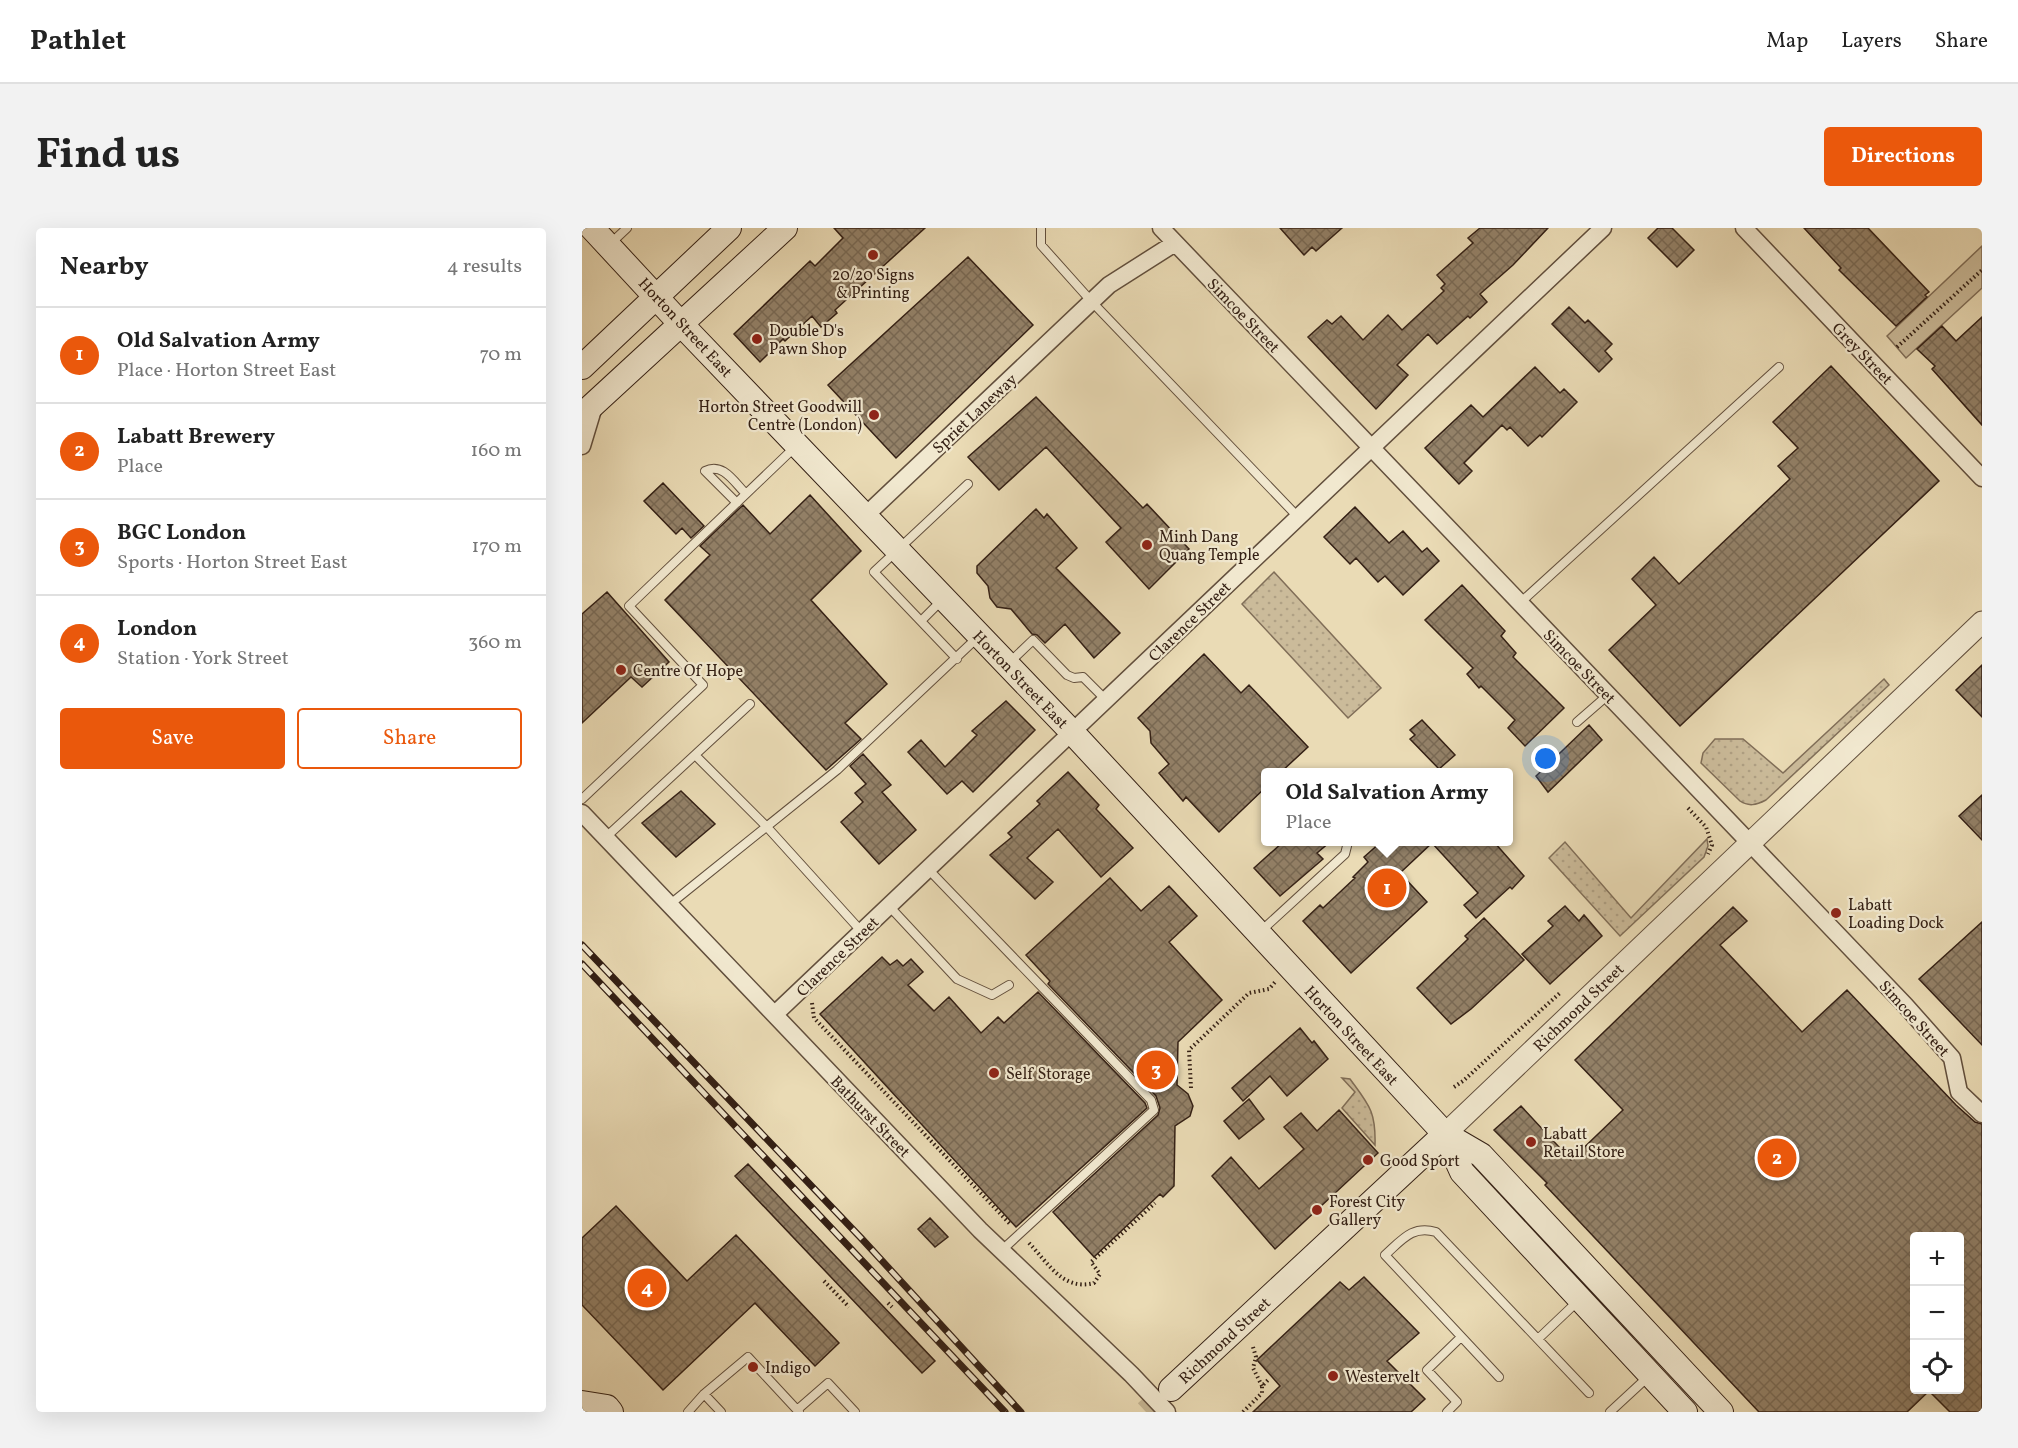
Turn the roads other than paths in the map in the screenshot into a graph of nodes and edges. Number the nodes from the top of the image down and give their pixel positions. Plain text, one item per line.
1 (627, 228) edge
2 (729, 228) edge
3 (785, 228) edge
4 (1041, 228) edge
5 (1161, 228) edge
6 (1603, 228) edge
7 (1744, 228) edge
8 (601, 237) edge
9 (1175, 243) junction
10 (656, 296) junction
11 (1088, 306) junction
12 (681, 324) junction
13 (582, 367) edge
14 (1779, 367) dead end
15 (588, 409) edge
16 (797, 445) junction
17 (582, 446) edge
18 (1372, 447) junction
19 (1982, 478) edge
20 (968, 484) dead end
21 (746, 494) junction
22 (736, 503) junction
23 (865, 516) junction
24 (1298, 517) junction
25 (898, 550) junction
26 (944, 597) junction
27 (1520, 603) junction
28 (921, 621) junction
29 (1982, 622) edge
30 (980, 635) junction
31 (957, 659) junction
32 (1008, 664) junction
33 (1608, 695) junction
34 (1106, 700) junction
35 (750, 704) dead end
36 (1577, 723) dead end
37 (1072, 732) junction
38 (695, 755) junction
39 (582, 799) edge
40 (582, 813) edge
41 (767, 827) junction
42 (605, 838) junction
43 (1750, 844) junction
44 (1347, 846) edge
45 (928, 869) junction
46 (669, 905) junction
47 (889, 906) junction
48 (862, 932) junction
49 (1259, 933) junction
50 (1009, 985) dead end
51 (775, 1014) junction
52 (1982, 1114) edge
53 (1445, 1134) junction
54 (1001, 1251) junction
55 (1580, 1299) junction
56 (1461, 1337) junction
57 (1538, 1339) junction
58 (1650, 1374) junction
59 (1499, 1377) dead end
60 (1588, 1393) dead end
61 (704, 1395) junction
62 (1169, 1400) edge
63 (582, 1404) edge
64 (798, 1411) edge
65 (584, 1412) edge
66 (611, 1412) edge
67 (688, 1412) edge
68 (720, 1412) edge
69 (855, 1412) edge
70 (1447, 1412) edge
71 (1610, 1412) edge
72 (1685, 1412) edge
73 (1721, 1412) edge

1 - 8 lane
2 - 10 main road
3 - 12 main road
4 - 11 lane
5 - 9 street, Simcoe Street
6 - 18 street, Clarence Street
7 - 19 street, Grey Street
8 - 10 main road, Horton Street East
9 - 11 street, Spriet Laneway
9 - 18 street, Simcoe Street
10 - 12 main road, Horton Street East
10 - 13 main road
11 - 23 street, Spriet Laneway
11 - 24 lane
12 - 15 main road
12 - 16 main road, Horton Street East
14 - 27 lane
15 - 17 street
16 - 21 lane
16 - 23 main road, Horton Street East
18 - 24 street, Clarence Street
18 - 27 street, Simcoe Street
20 - 25 lane
21 - 22 lane
21 - 22 lane
22 - 39 lane
23 - 25 main road, Horton Street East
24 - 34 street, Clarence Street
25 - 26 main road, Horton Street East
25 - 28 lane
26 - 28 lane
26 - 30 main road, Horton Street East
27 - 33 street, Simcoe Street
28 - 31 lane
29 - 43 street, Richmond Street
30 - 31 lane
30 - 32 main road, Horton Street East
31 - 41 lane
32 - 34 lane
32 - 37 main road, Horton Street East
33 - 36 lane
33 - 43 street, Simcoe Street
34 - 37 street, Clarence Street
35 - 38 lane
37 - 45 street, Clarence Street
37 - 49 main road, Horton Street East
38 - 41 lane
38 - 42 lane
40 - 42 street, Bathurst Street
41 - 46 lane
41 - 48 lane
42 - 46 street, Bathurst Street
43 - 52 street, Simcoe Street
43 - 53 street, Richmond Street
44 - 49 lane
45 - 47 street, Clarence Street
45 - 54 lane
46 - 51 street, Bathurst Street
47 - 48 street, Clarence Street
47 - 50 lane
48 - 51 street, Clarence Street
49 - 53 main road, Horton Street East
51 - 54 street, Bathurst Street
53 - 55 main road, Horton Street East
53 - 62 main road, Richmond Street
53 - 73 main road, Horton Street East
54 - 62 street, Bathurst Street
55 - 57 lane
55 - 58 main road, Horton Street East
56 - 57 lane
56 - 59 lane
56 - 70 lane
57 - 60 lane
58 - 71 lane
58 - 72 main road, Horton Street East
61 - 64 lane
61 - 67 lane
61 - 68 lane
63 - 65 main road
63 - 66 main road
64 - 69 lane

